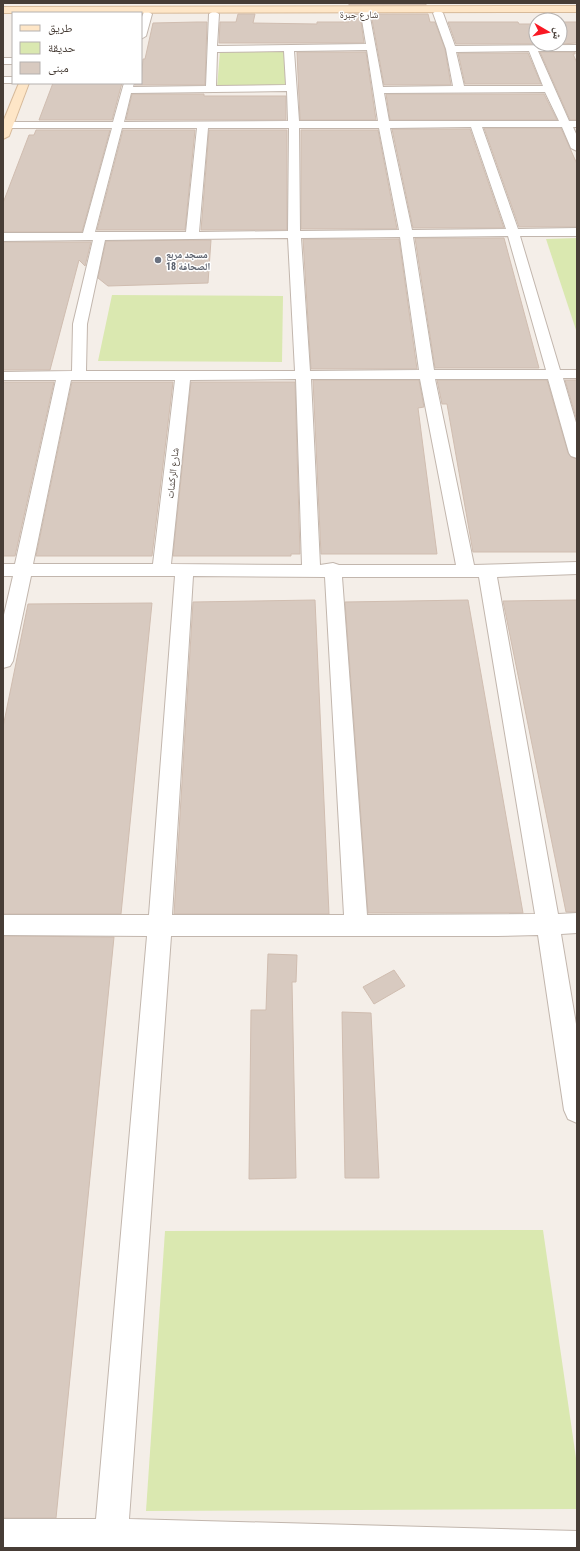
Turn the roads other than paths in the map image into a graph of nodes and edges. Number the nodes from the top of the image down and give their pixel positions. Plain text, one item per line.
1 (299, 6) edge
2 (350, 6) edge
3 (537, 6) edge
4 (52, 9) edge
5 (455, 9) edge
6 (577, 9) edge
7 (3, 10) edge
8 (148, 10) edge
9 (438, 13) junction
10 (577, 13) edge
11 (214, 14) junction
12 (366, 14) junction
13 (142, 32) edge
14 (371, 47) junction
15 (289, 48) junction
16 (528, 48) edge
17 (212, 49) junction
18 (451, 49) junction
19 (534, 52) edge
20 (24, 84) edge
21 (128, 86) edge
22 (292, 88) junction
23 (210, 89) junction
24 (459, 89) junction
25 (548, 89) junction
26 (378, 90) junction
27 (476, 123) junction
28 (384, 124) junction
29 (565, 124) junction
30 (577, 124) edge
31 (5, 125) edge
32 (118, 126) junction
33 (203, 126) junction
34 (294, 126) junction
35 (3, 136) edge
36 (577, 148) edge
37 (513, 232) junction
38 (577, 232) edge
39 (406, 233) junction
40 (294, 234) junction
41 (192, 235) junction
42 (3, 236) edge
43 (94, 236) junction
44 (553, 374) junction
45 (577, 374) edge
46 (303, 375) junction
47 (427, 375) junction
48 (3, 376) edge
49 (71, 376) junction
50 (183, 376) junction
51 (577, 453) edge
52 (577, 568) edge
53 (333, 569) junction
54 (3, 570) edge
55 (23, 570) junction
56 (311, 570) junction
57 (476, 570) junction
58 (173, 571) junction
59 (3, 661) edge
60 (577, 923) edge
61 (548, 924) junction
62 (3, 925) edge
63 (160, 925) junction
64 (356, 925) junction
65 (577, 1110) edge
66 (3, 1535) edge
67 (110, 1542) edge
68 (381, 1545) edge
69 (577, 1548) edge

1 - 2 street, شارع جبرة
1 - 8 street, شارع جبرة
2 - 5 street, شارع جبرة
3 - 5 street, شارع جبرة
3 - 6 street, شارع جبرة
4 - 7 street, شارع جبرة
4 - 8 street, شارع جبرة
5 - 9 street, شارع جبرة
5 - 10 street, شارع جبرة
8 - 11 street, شارع جبرة
8 - 13 street
9 - 12 street, شارع جبرة
9 - 18 street
11 - 12 street, شارع جبرة
11 - 17 street
12 - 14 street
14 - 15 street
14 - 26 street
15 - 17 street
15 - 22 street
16 - 18 street
17 - 23 street
18 - 24 street
19 - 25 street
20 - 31 street
21 - 23 street
21 - 32 street
22 - 23 street
22 - 34 street
24 - 25 street
24 - 26 street
25 - 29 street
26 - 28 street
27 - 28 street
27 - 29 street
27 - 37 street
28 - 34 street
28 - 39 street
29 - 30 street
29 - 36 street
31 - 32 street
31 - 35 street
32 - 33 street
32 - 43 street
33 - 34 street
33 - 41 street
34 - 40 street
37 - 38 street
37 - 39 street
37 - 44 street
39 - 40 street
39 - 47 street
40 - 41 street
40 - 46 street
41 - 43 street
42 - 43 street
43 - 49 street
44 - 45 street
44 - 47 street
44 - 51 street
46 - 47 street
46 - 50 street
46 - 56 street
47 - 57 street
48 - 49 street
49 - 50 street
49 - 55 street
50 - 58 street, شارع الركشات
52 - 57 street
53 - 56 street
53 - 57 street
53 - 64 street
54 - 55 street
55 - 58 street
55 - 59 street
56 - 58 street
57 - 61 street
58 - 63 street, شارع الركشات
60 - 61 street
61 - 64 street
61 - 65 street
62 - 63 street
63 - 64 street
63 - 67 street, شارع الركشات
66 - 67 street
67 - 68 street
68 - 69 street

